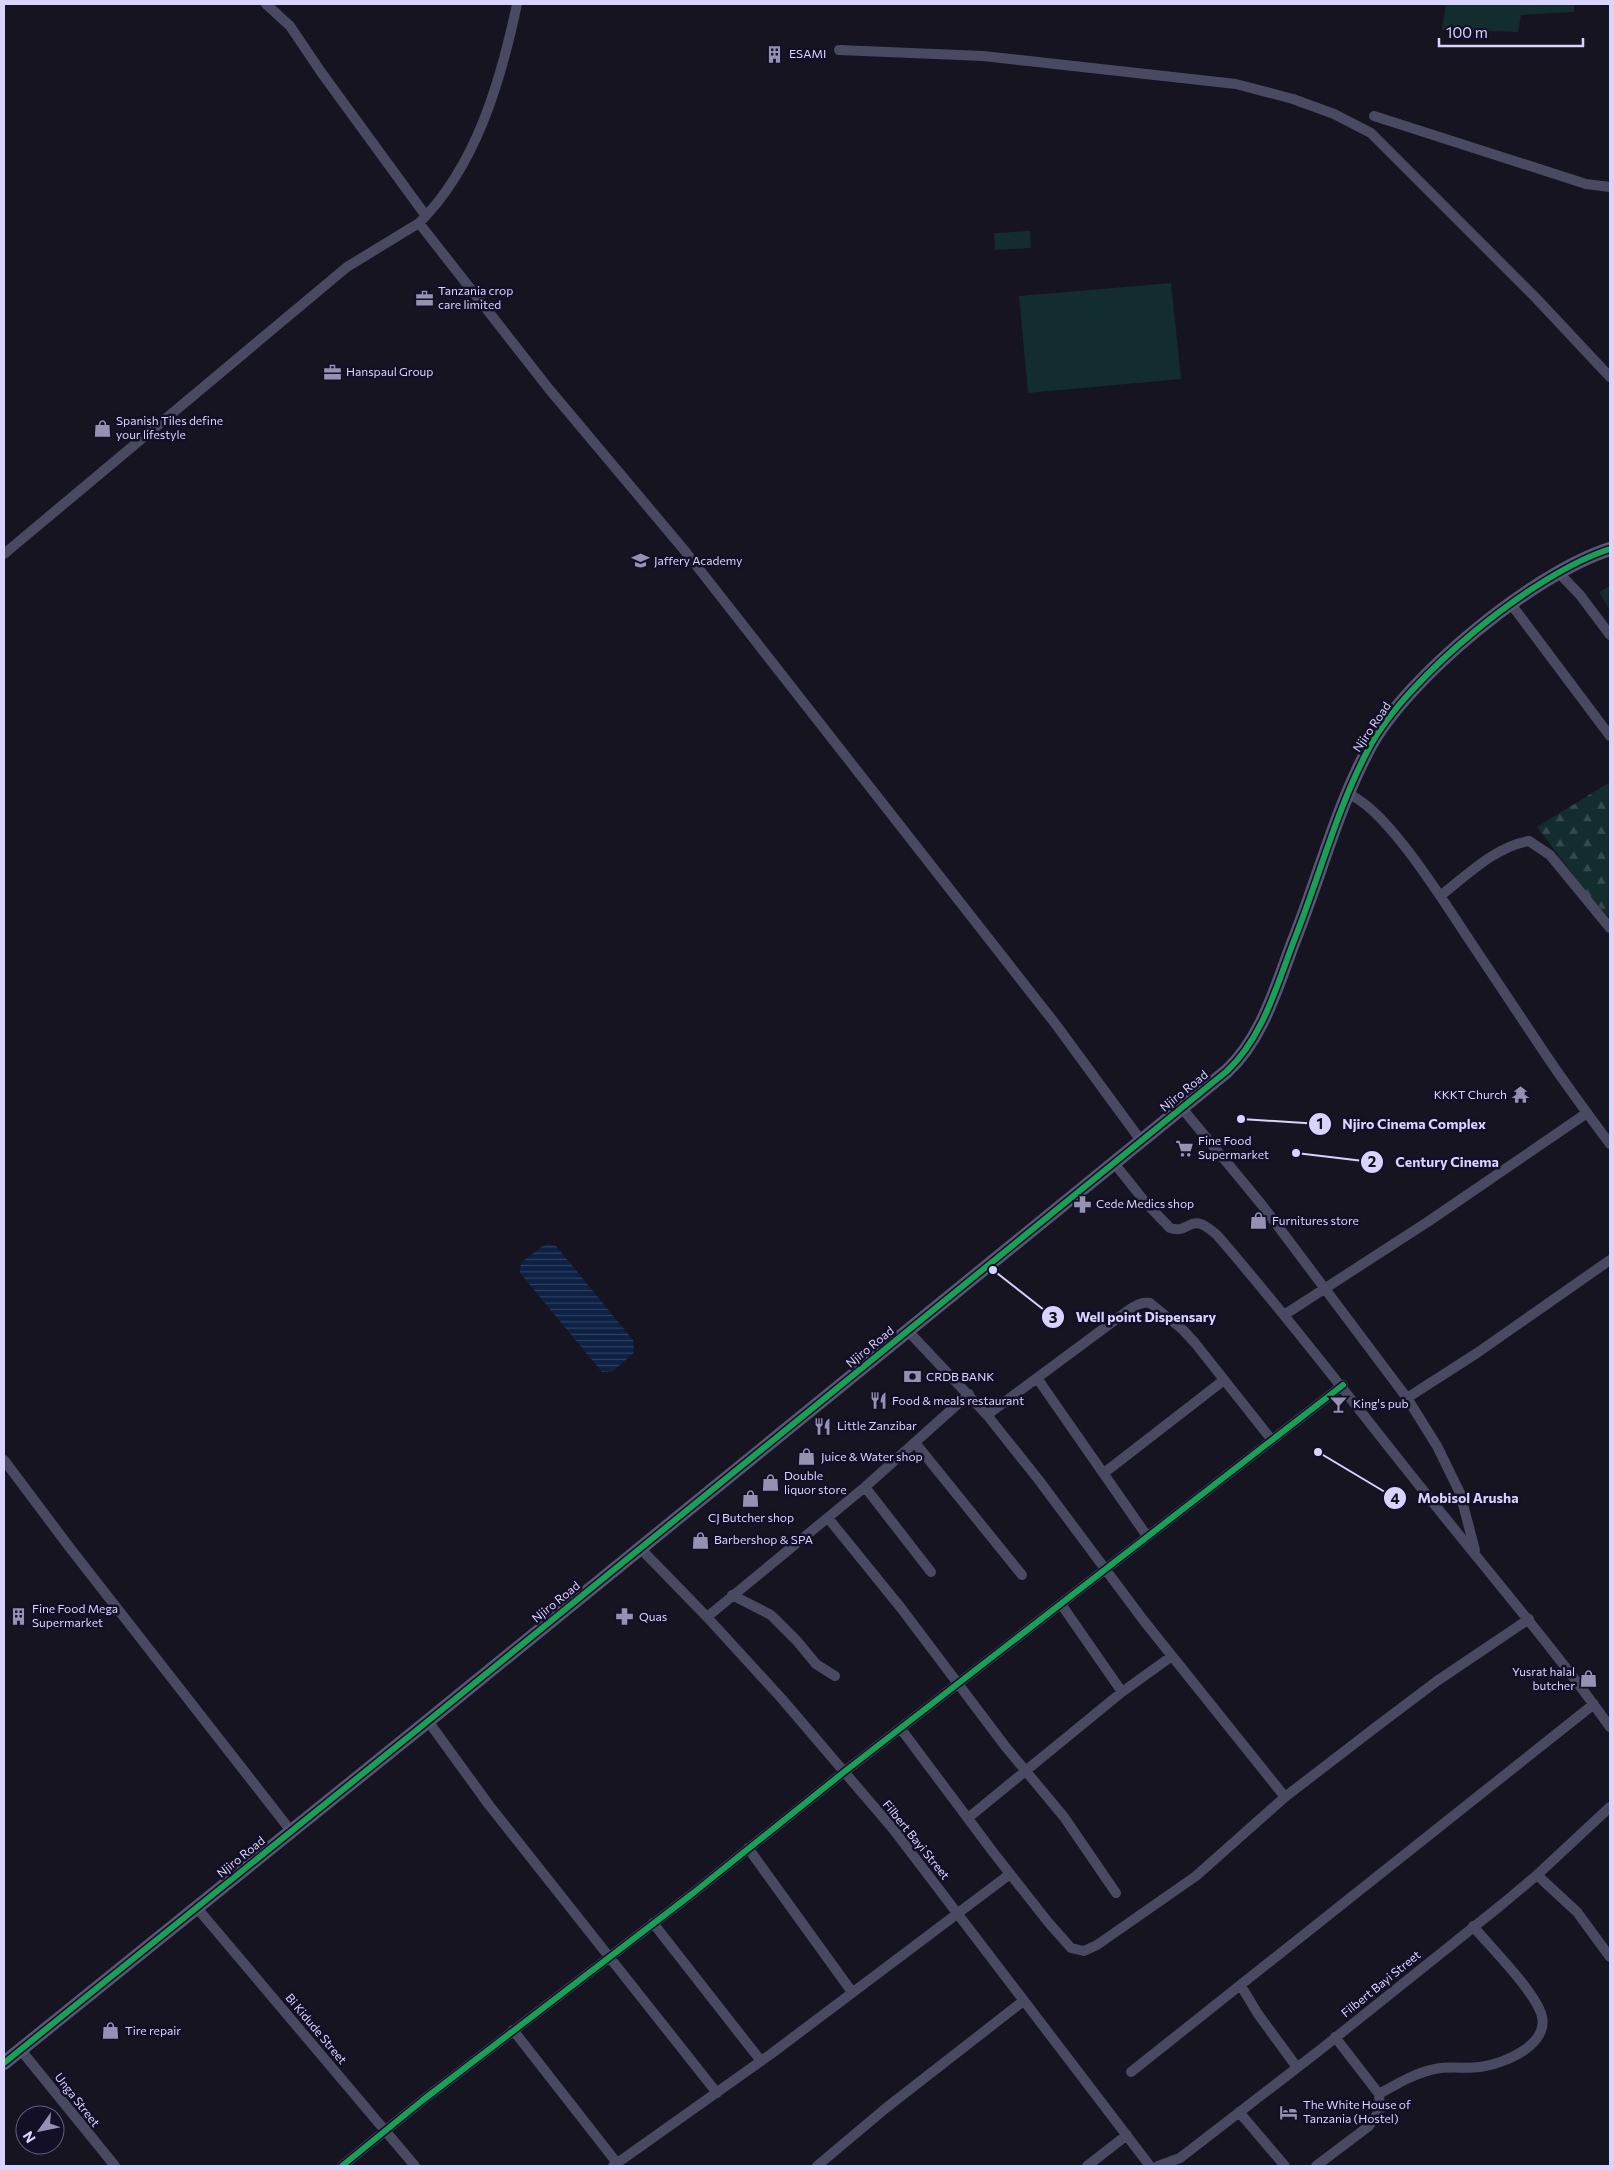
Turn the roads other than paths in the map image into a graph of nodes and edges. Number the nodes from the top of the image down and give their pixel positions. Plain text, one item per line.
1 (266, 4) edge
2 (517, 4) edge
3 (839, 50) dead end
4 (1374, 116) dead end
5 (1610, 187) edge
6 (422, 219) junction
7 (1610, 377) edge
8 (1610, 549) edge
9 (4, 554) edge
10 (1558, 572) junction
11 (1511, 604) junction
12 (1610, 635) edge
13 (1610, 736) edge
14 (1347, 794) junction
15 (1440, 896) junction
16 (1610, 928) edge
17 (1181, 1107) junction
18 (1587, 1113) junction
19 (1142, 1142) junction
20 (1610, 1144) edge
21 (1114, 1163) junction
22 (1610, 1260) edge
23 (1324, 1290) junction
24 (1284, 1315) junction
25 (908, 1331) junction
26 (1037, 1378) junction
27 (1224, 1380) junction
28 (1343, 1385) junction
29 (969, 1394) junction
30 (1407, 1398) junction
31 (987, 1415) junction
32 (1271, 1439) junction
33 (916, 1444) junction
34 (4, 1460) edge
35 (1104, 1473) junction
36 (865, 1487) junction
37 (828, 1518) junction
38 (1147, 1536) junction
39 (640, 1548) junction
40 (1476, 1555) junction
41 (1105, 1568) junction
42 (931, 1572) dead end
43 (1022, 1575) dead end
44 (732, 1595) junction
45 (1061, 1604) junction
46 (707, 1617) junction
47 (1529, 1619) junction
48 (1172, 1656) junction
49 (835, 1676) dead end
50 (958, 1684) junction
51 (1122, 1692) junction
52 (1594, 1704) junction
53 (428, 1721) junction
54 (1610, 1727) edge
55 (901, 1729) junction
56 (1024, 1770) junction
57 (844, 1772) junction
58 (1285, 1797) junction
59 (1610, 1807) edge
60 (968, 1818) junction
61 (291, 1831) junction
62 (748, 1848) junction
63 (1010, 1874) junction
64 (1537, 1875) junction
65 (1116, 1893) dead end
66 (197, 1908) junction
67 (958, 1914) junction
68 (652, 1923) junction
69 (1472, 1926) junction
70 (608, 1956) junction
71 (1610, 1956) edge
72 (1241, 1986) junction
73 (852, 1992) junction
74 (1022, 2002) junction
75 (513, 2030) junction
76 (1335, 2037) junction
77 (20, 2050) junction
78 (762, 2061) junction
79 (4, 2062) edge
80 (1296, 2066) junction
81 (1131, 2072) dead end
82 (717, 2093) junction
83 (1379, 2094) junction
84 (1239, 2112) junction
85 (384, 2130) junction
86 (1127, 2135) junction
87 (615, 2165) edge
88 (115, 2166) edge
89 (342, 2166) edge
90 (415, 2166) edge
91 (817, 2166) edge
92 (1087, 2166) edge
93 (1150, 2166) edge
94 (1158, 2166) edge
95 (1285, 2166) edge
96 (1316, 2166) edge

1 - 6 street
2 - 6 street
3 - 7 street
4 - 5 street
6 - 9 street
6 - 19 street
8 - 10 street, Njiro Road
10 - 11 street, Njiro Road
10 - 12 street
11 - 13 street
11 - 14 street, Njiro Road
14 - 15 street
14 - 17 street, Njiro Road
15 - 16 street
15 - 18 street
17 - 19 street, Njiro Road
17 - 23 street
18 - 20 street
18 - 23 street
19 - 21 street, Njiro Road
21 - 24 street
21 - 25 street, Njiro Road
22 - 30 street
23 - 24 street
23 - 30 street
24 - 28 street
25 - 29 street
25 - 39 street, Njiro Road
26 - 27 street
26 - 31 street
26 - 35 street
27 - 32 street
27 - 35 street
28 - 32 street
28 - 40 street
29 - 31 street
29 - 33 street
30 - 40 street
31 - 41 street
32 - 38 street
33 - 36 street
33 - 43 street
34 - 61 street
35 - 38 street
36 - 37 street
36 - 42 street
37 - 44 street
37 - 50 street
38 - 41 street
39 - 46 street, Filbert Bayi Street
39 - 53 street, Njiro Road
40 - 47 street
41 - 45 street
41 - 48 street
44 - 46 street
44 - 49 street
45 - 50 street
45 - 51 street
46 - 57 street, Filbert Bayi Street
47 - 52 street
47 - 58 street
48 - 51 street
48 - 58 street
50 - 55 street
50 - 56 street
51 - 56 street
52 - 54 street
52 - 72 street
53 - 61 street, Njiro Road
53 - 70 street
55 - 57 street
55 - 60 street
56 - 60 street
56 - 65 street
57 - 62 street
57 - 67 street, Filbert Bayi Street
58 - 63 street
59 - 64 street, Filbert Bayi Street
60 - 63 street
61 - 66 street, Njiro Road
62 - 68 street
62 - 73 street
63 - 67 street
64 - 69 street, Filbert Bayi Street
64 - 71 street
66 - 77 street, Njiro Road
66 - 85 street, Bi Kidude Street
67 - 73 street
67 - 74 street, Filbert Bayi Street
68 - 70 street
68 - 78 street
69 - 76 street, Filbert Bayi Street
69 - 83 street
70 - 75 street
70 - 82 street
72 - 80 street
72 - 81 street
73 - 78 street
74 - 86 street, Filbert Bayi Street
74 - 91 street
75 - 85 street
75 - 87 street
76 - 80 street, Filbert Bayi Street
76 - 83 street
77 - 79 street, Njiro Road
77 - 88 street, Unga Street
78 - 82 street
80 - 84 street, Filbert Bayi Street
82 - 87 street
83 - 96 street
84 - 94 street, Filbert Bayi Street
84 - 95 street
85 - 89 street
85 - 90 street, Bi Kidude Street
86 - 92 street
86 - 93 street, Filbert Bayi Street

